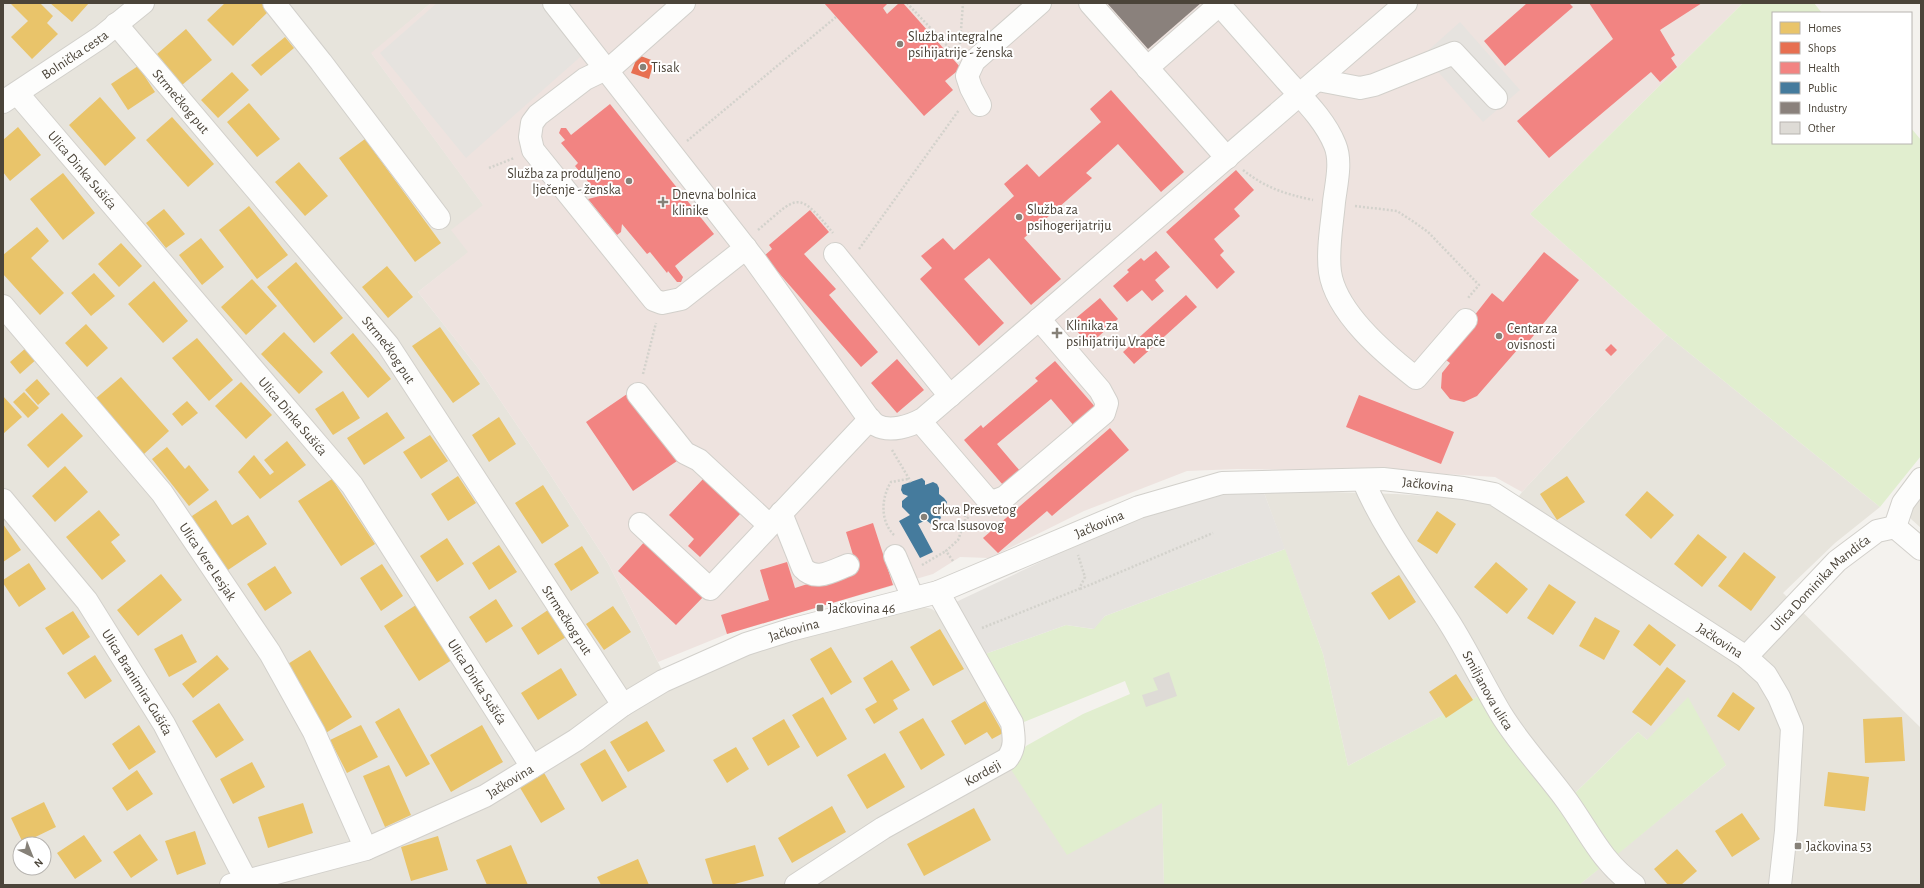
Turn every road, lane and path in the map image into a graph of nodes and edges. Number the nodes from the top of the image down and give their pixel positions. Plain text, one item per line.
1 (274, 3) edge
2 (554, 3) edge
3 (684, 3) edge
4 (907, 3) edge
5 (963, 3) edge
6 (1040, 3) edge
7 (1090, 3) edge
8 (1406, 3) edge
9 (139, 4) edge
10 (1219, 4) edge
11 (836, 17) dead end
12 (116, 24) junction
13 (606, 68) junction
14 (1147, 68) junction
15 (1318, 80) junction
16 (1300, 95) junction
17 (10, 97) edge
18 (976, 98) joint
19 (1496, 98) dead end
20 (533, 150) junction
21 (672, 153) junction
22 (1227, 158) junction
23 (489, 168) dead end
24 (1334, 204) junction
25 (439, 218) dead end
26 (744, 246) junction
27 (840, 260) junction
28 (662, 303) junction
29 (3, 306) edge
30 (1039, 320) junction
31 (1466, 320) joint
32 (638, 394) joint
33 (950, 396) junction
34 (870, 419) junction
35 (920, 421) junction
36 (894, 454) dead end
37 (908, 479) junction
38 (1921, 479) edge
39 (1363, 480) junction
40 (911, 482) dead end
41 (987, 499) junction
42 (3, 500) edge
43 (775, 519) junction
44 (640, 524) dead end
45 (1895, 527) junction
46 (1213, 533) dead end
47 (1072, 536) junction
48 (896, 547) joint
49 (1921, 549) edge
50 (946, 551) junction
51 (953, 561) dead end
52 (848, 565) dead end
53 (920, 566) dead end
54 (1079, 589) junction
55 (938, 592) junction
56 (913, 598) junction
57 (963, 636) junction
58 (1746, 657) junction
59 (623, 705) junction
60 (532, 767) junction
61 (366, 849) junction
62 (239, 883) edge
63 (796, 885) edge
64 (1634, 885) edge
65 (1780, 885) edge

1 - 25 street
2 - 13 street
3 - 13 street
4 - 5 path
6 - 18 street
7 - 14 street
8 - 15 street
9 - 12 street, Bolnička cesta
10 - 14 street
10 - 16 street
11 - 21 path
12 - 17 street, Bolnička cesta
12 - 59 street, Strmečkog put
13 - 20 street
13 - 21 street
14 - 22 street
15 - 16 street
15 - 19 street
16 - 22 street
16 - 24 street
17 - 60 street, Ulica Dinka Sušića
18 - 27 path
20 - 23 path
20 - 28 street
21 - 26 street
22 - 24 path
22 - 30 street
24 - 31 path
24 - 31 street
26 - 27 path
26 - 28 street
26 - 34 street
27 - 33 street
28 - 32 path
29 - 61 street, Ulica Vere Lesjak
30 - 33 street
30 - 41 street
32 - 43 street
33 - 35 street
34 - 35 street
34 - 43 street
35 - 41 street
36 - 37 path
37 - 40 path
37 - 48 path
38 - 45 street
39 - 47 street, Jačkovina
39 - 58 street, Jačkovina
39 - 64 street, Smiljanova ulica
41 - 50 path
42 - 62 street, Ulica Branimira Gušića
43 - 44 street
43 - 52 street
45 - 49 street
45 - 58 street, Ulica Dominika Mandića
46 - 54 path
47 - 54 path
47 - 55 street, Jačkovina
48 - 56 street
50 - 51 path
50 - 53 path
54 - 57 path
55 - 56 street, Jačkovina
55 - 57 street, Kordeji
56 - 59 street, Jačkovina
57 - 63 street, Kordeji
58 - 65 street, Jačkovina
59 - 60 street, Jačkovina
60 - 61 street, Jačkovina
61 - 62 street, Jačkovina

